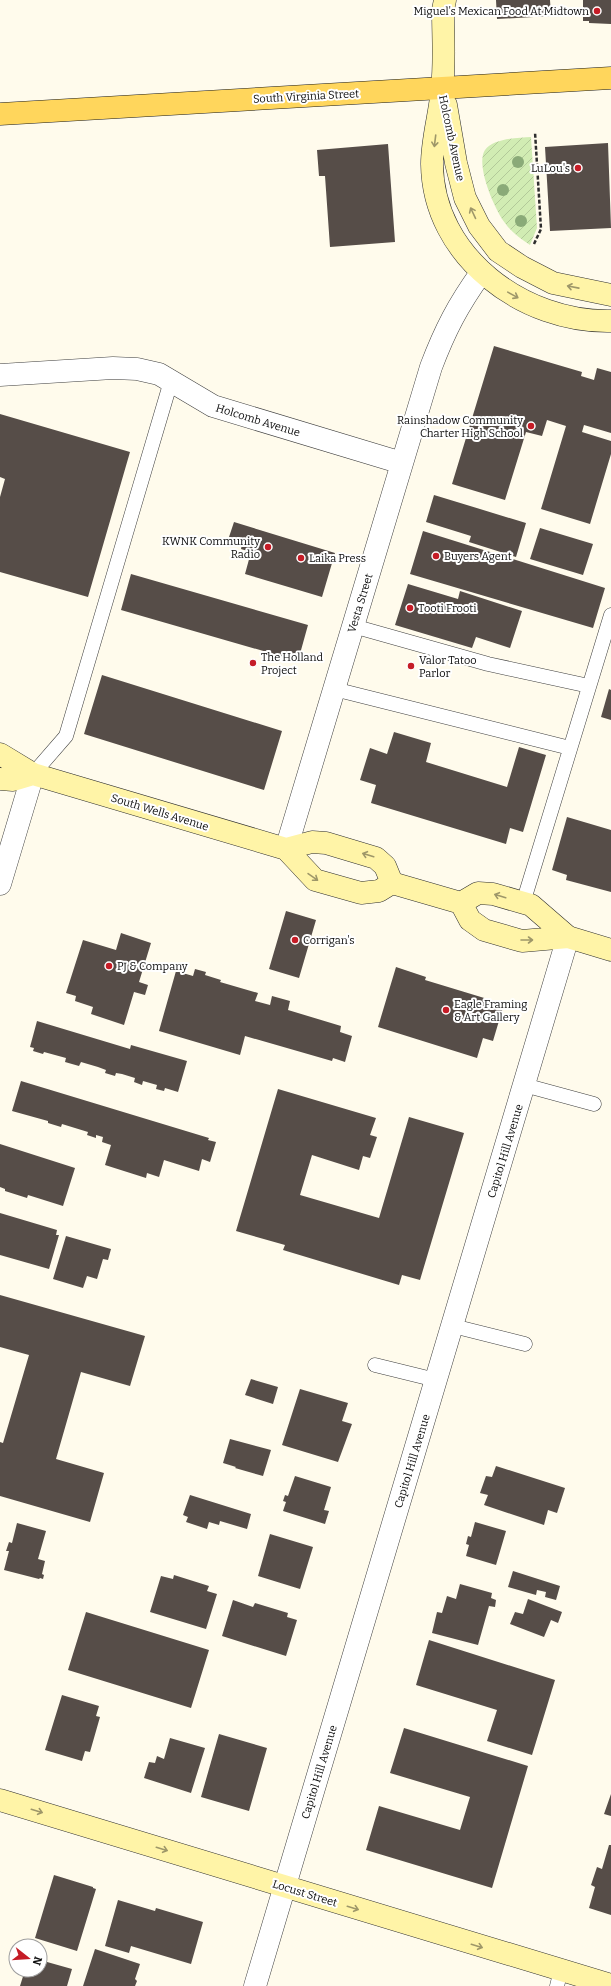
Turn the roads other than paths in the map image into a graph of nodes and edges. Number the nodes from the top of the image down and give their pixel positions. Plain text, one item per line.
1 (445, 0) edge
2 (611, 78) edge
3 (442, 88) junction
4 (0, 114) edge
5 (481, 273) junction
6 (611, 295) edge
7 (611, 321) edge
8 (0, 375) edge
9 (171, 381) junction
10 (402, 463) junction
11 (611, 615) edge
12 (353, 626) junction
13 (589, 686) junction
14 (334, 689) junction
15 (570, 748) junction
16 (0, 754) edge
17 (33, 774) junction
18 (0, 778) edge
19 (286, 850) junction
20 (392, 883) junction
21 (0, 884) edge
22 (461, 903) junction
23 (523, 903) junction
24 (568, 937) junction
25 (611, 950) edge
26 (524, 1084) junction
27 (594, 1104) dead end
28 (452, 1326) junction
29 (525, 1344) dead end
30 (375, 1365) dead end
31 (436, 1380) junction
32 (0, 1800) edge
33 (284, 1887) junction
34 (559, 1978) edge
35 (611, 1985) edge
36 (255, 1986) edge

1 - 3 street
2 - 3 main road, South Virginia Street
3 - 4 main road, South Virginia Street
3 -> 5 street, Holcomb Avenue
6 -> 3 street, Holcomb Avenue
5 -> 7 street, Holcomb Avenue
5 - 10 street, Vesta Street
8 - 9 street, Holcomb Avenue
9 - 10 street, Holcomb Avenue
9 - 17 lane
10 - 12 street, Vesta Street
11 - 13 lane
12 - 13 lane
12 - 14 street, Vesta Street
13 - 15 lane
14 - 15 lane
14 - 19 street, Vesta Street
15 - 23 lane
16 - 17 street, South Wells Avenue
17 - 18 street
17 - 19 street, South Wells Avenue
17 - 21 street
19 -> 20 street, South Wells Avenue
20 -> 19 street
20 - 22 street
23 -> 22 street
22 -> 24 street
23 - 24 street
24 - 25 street
24 - 26 street, Capitol Hill Avenue
26 - 27 lane
26 - 28 street, Capitol Hill Avenue
28 - 29 lane
28 - 31 street, Capitol Hill Avenue
30 - 31 lane
31 - 33 street, Capitol Hill Avenue
32 -> 33 street, Locust Street
33 -> 34 street, Locust Street
33 - 36 street, Capitol Hill Avenue
34 - 35 street, Locust Street

